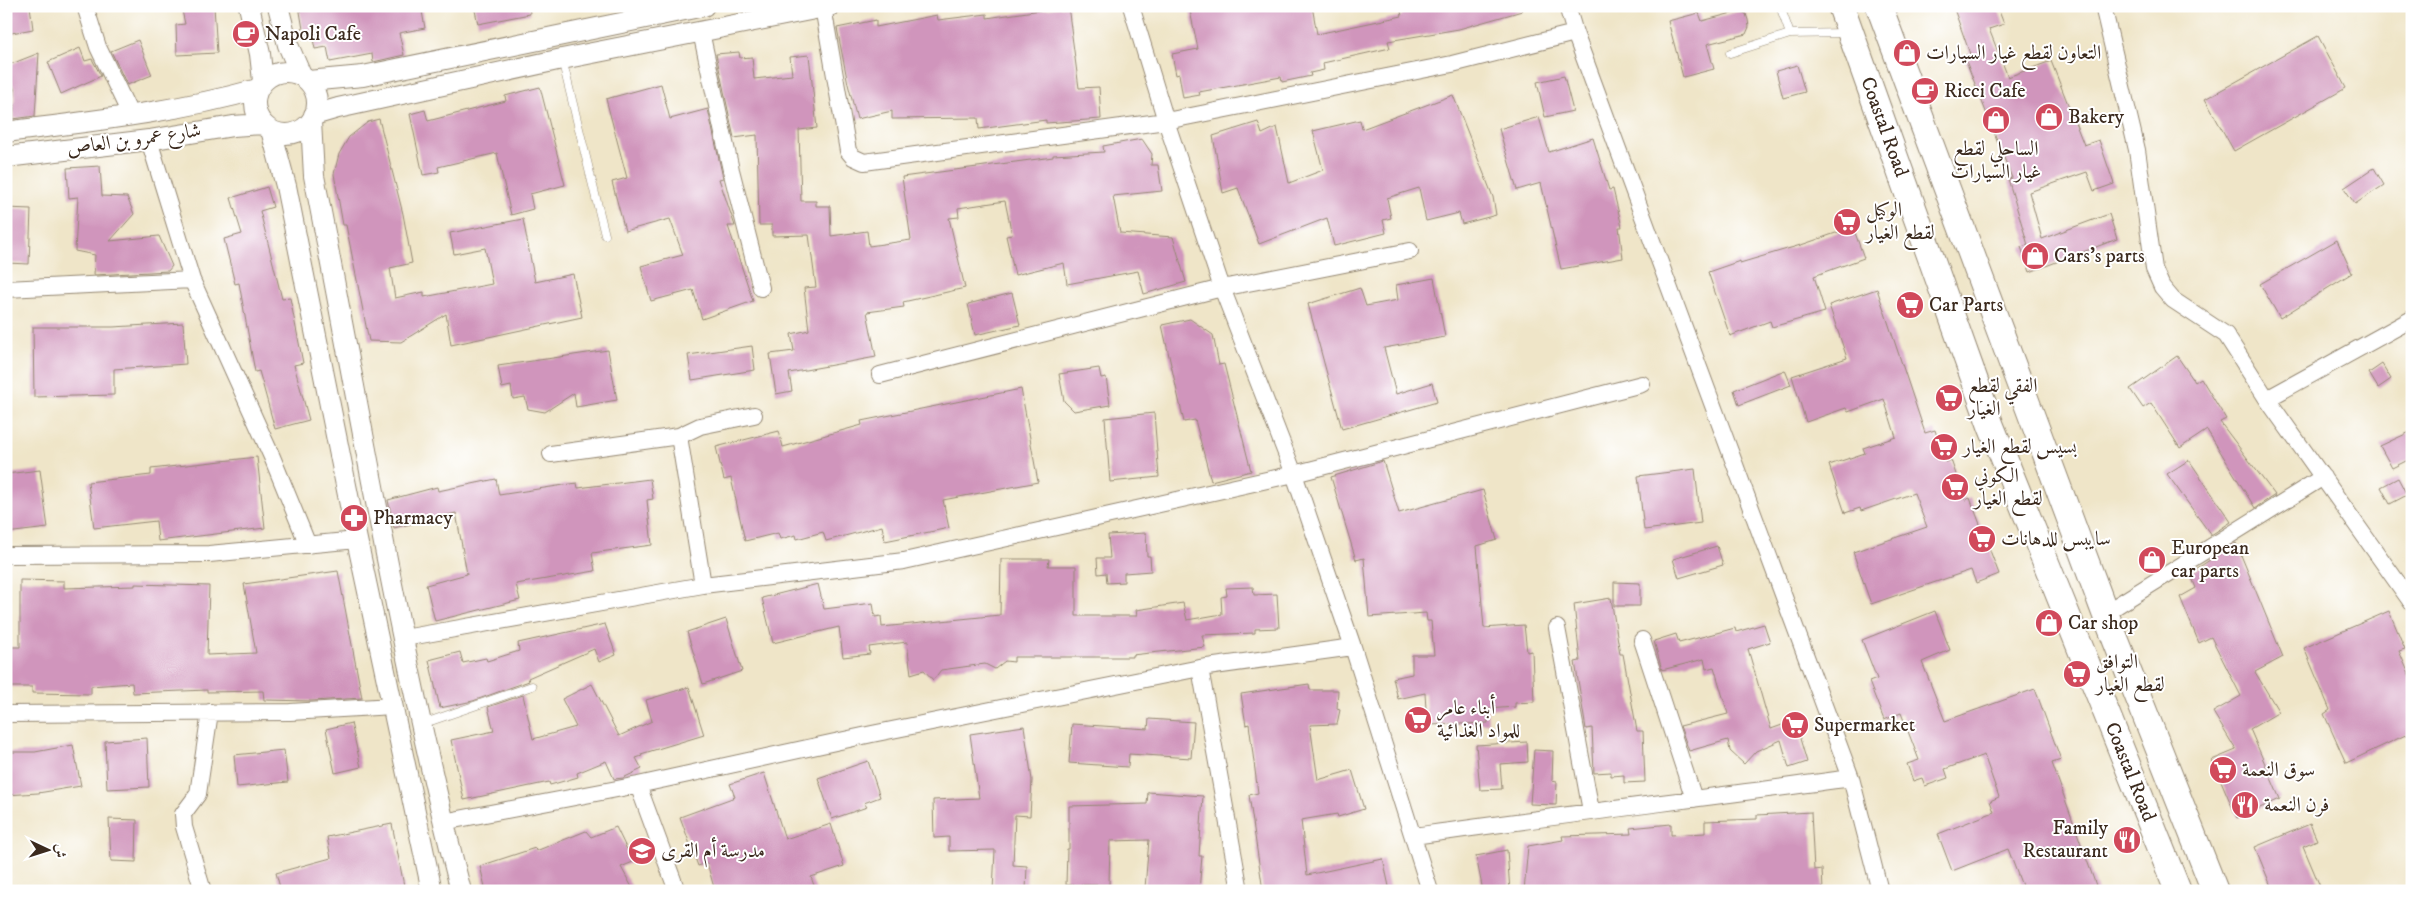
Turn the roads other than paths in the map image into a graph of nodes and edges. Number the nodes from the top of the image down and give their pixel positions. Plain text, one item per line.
1 (85, 6) edge
2 (249, 6) edge
3 (278, 6) edge
4 (1131, 6) edge
5 (1567, 6) edge
6 (1780, 6) edge
7 (1841, 6) edge
8 (1879, 6) edge
9 (2103, 6) edge
10 (697, 7) edge
11 (827, 7) edge
12 (701, 32) junction
13 (1851, 33) junction
14 (1575, 34) junction
15 (1790, 34) junction
16 (1730, 53) dead end
17 (562, 60) junction
18 (304, 78) junction
19 (261, 85) junction
20 (131, 116) junction
21 (313, 118) junction
22 (1166, 121) junction
23 (267, 127) junction
24 (6, 132) edge
25 (149, 140) junction
26 (6, 157) edge
27 (605, 235) dead end
28 (1410, 251) dead end
29 (192, 280) junction
30 (6, 288) edge
31 (761, 288) dead end
32 (1222, 288) junction
33 (2412, 319) edge
34 (880, 374) dead end
35 (1642, 384) dead end
36 (2267, 399) junction
37 (754, 415) dead end
38 (679, 436) junction
39 (551, 454) dead end
40 (1294, 474) junction
41 (2323, 477) junction
42 (357, 540) junction
43 (308, 545) junction
44 (6, 554) edge
45 (703, 585) junction
46 (2412, 603) edge
47 (2106, 613) junction
48 (1557, 628) dead end
49 (404, 638) junction
50 (1642, 640) dead end
51 (1353, 647) junction
52 (1200, 668) junction
53 (532, 686) dead end
54 (394, 706) junction
55 (210, 712) junction
56 (6, 714) edge
57 (422, 724) junction
58 (1851, 778) junction
59 (638, 785) junction
60 (1694, 799) junction
61 (1591, 811) junction
62 (443, 822) junction
63 (1414, 836) junction
64 (204, 891) edge
65 (432, 891) edge
66 (461, 891) edge
67 (677, 891) edge
68 (1240, 891) edge
69 (1430, 891) edge
70 (1880, 891) edge
71 (2178, 891) edge
72 (2215, 891) edge

1 - 20 street
2 - 19 street
3 - 18 street
4 - 22 street
5 - 14 street
6 - 15 lane
7 - 13 highway, Coastal Road
8 - 47 highway, Coastal Road
9 - 36 street
10 - 18 street
11 - 12 street
11 - 22 street
12 - 17 street
12 - 31 street
13 - 15 lane
13 - 71 highway, Coastal Road
14 - 22 street
14 - 58 street
15 - 16 lane
17 - 21 street
17 - 27 lane
18 - 19 street
18 - 21 street
19 - 20 street
19 - 23 street
20 - 24 street
21 - 23 street
21 - 49 street
22 - 32 street
23 - 25 street, شارع عمرو بن العاص
23 - 42 street
25 - 26 street, شارع عمرو بن العاص
25 - 29 street
28 - 32 street
29 - 30 street
29 - 43 street
32 - 34 street
32 - 40 street
33 - 36 street
35 - 40 street
36 - 41 street
37 - 38 street
38 - 39 street
38 - 45 street
40 - 45 street
40 - 51 street
41 - 46 street
41 - 47 street
42 - 43 street
42 - 54 street
43 - 44 street
45 - 49 street
47 - 72 highway, Coastal Road
48 - 61 street
49 - 57 street
50 - 60 street
51 - 52 street
51 - 63 street
52 - 59 street
52 - 68 street
53 - 57 lane
54 - 55 street
54 - 65 street
55 - 56 street
55 - 64 street
57 - 62 street
58 - 60 street
58 - 70 street
59 - 62 street
59 - 67 street
60 - 61 street
61 - 63 street
62 - 66 street
63 - 69 street

